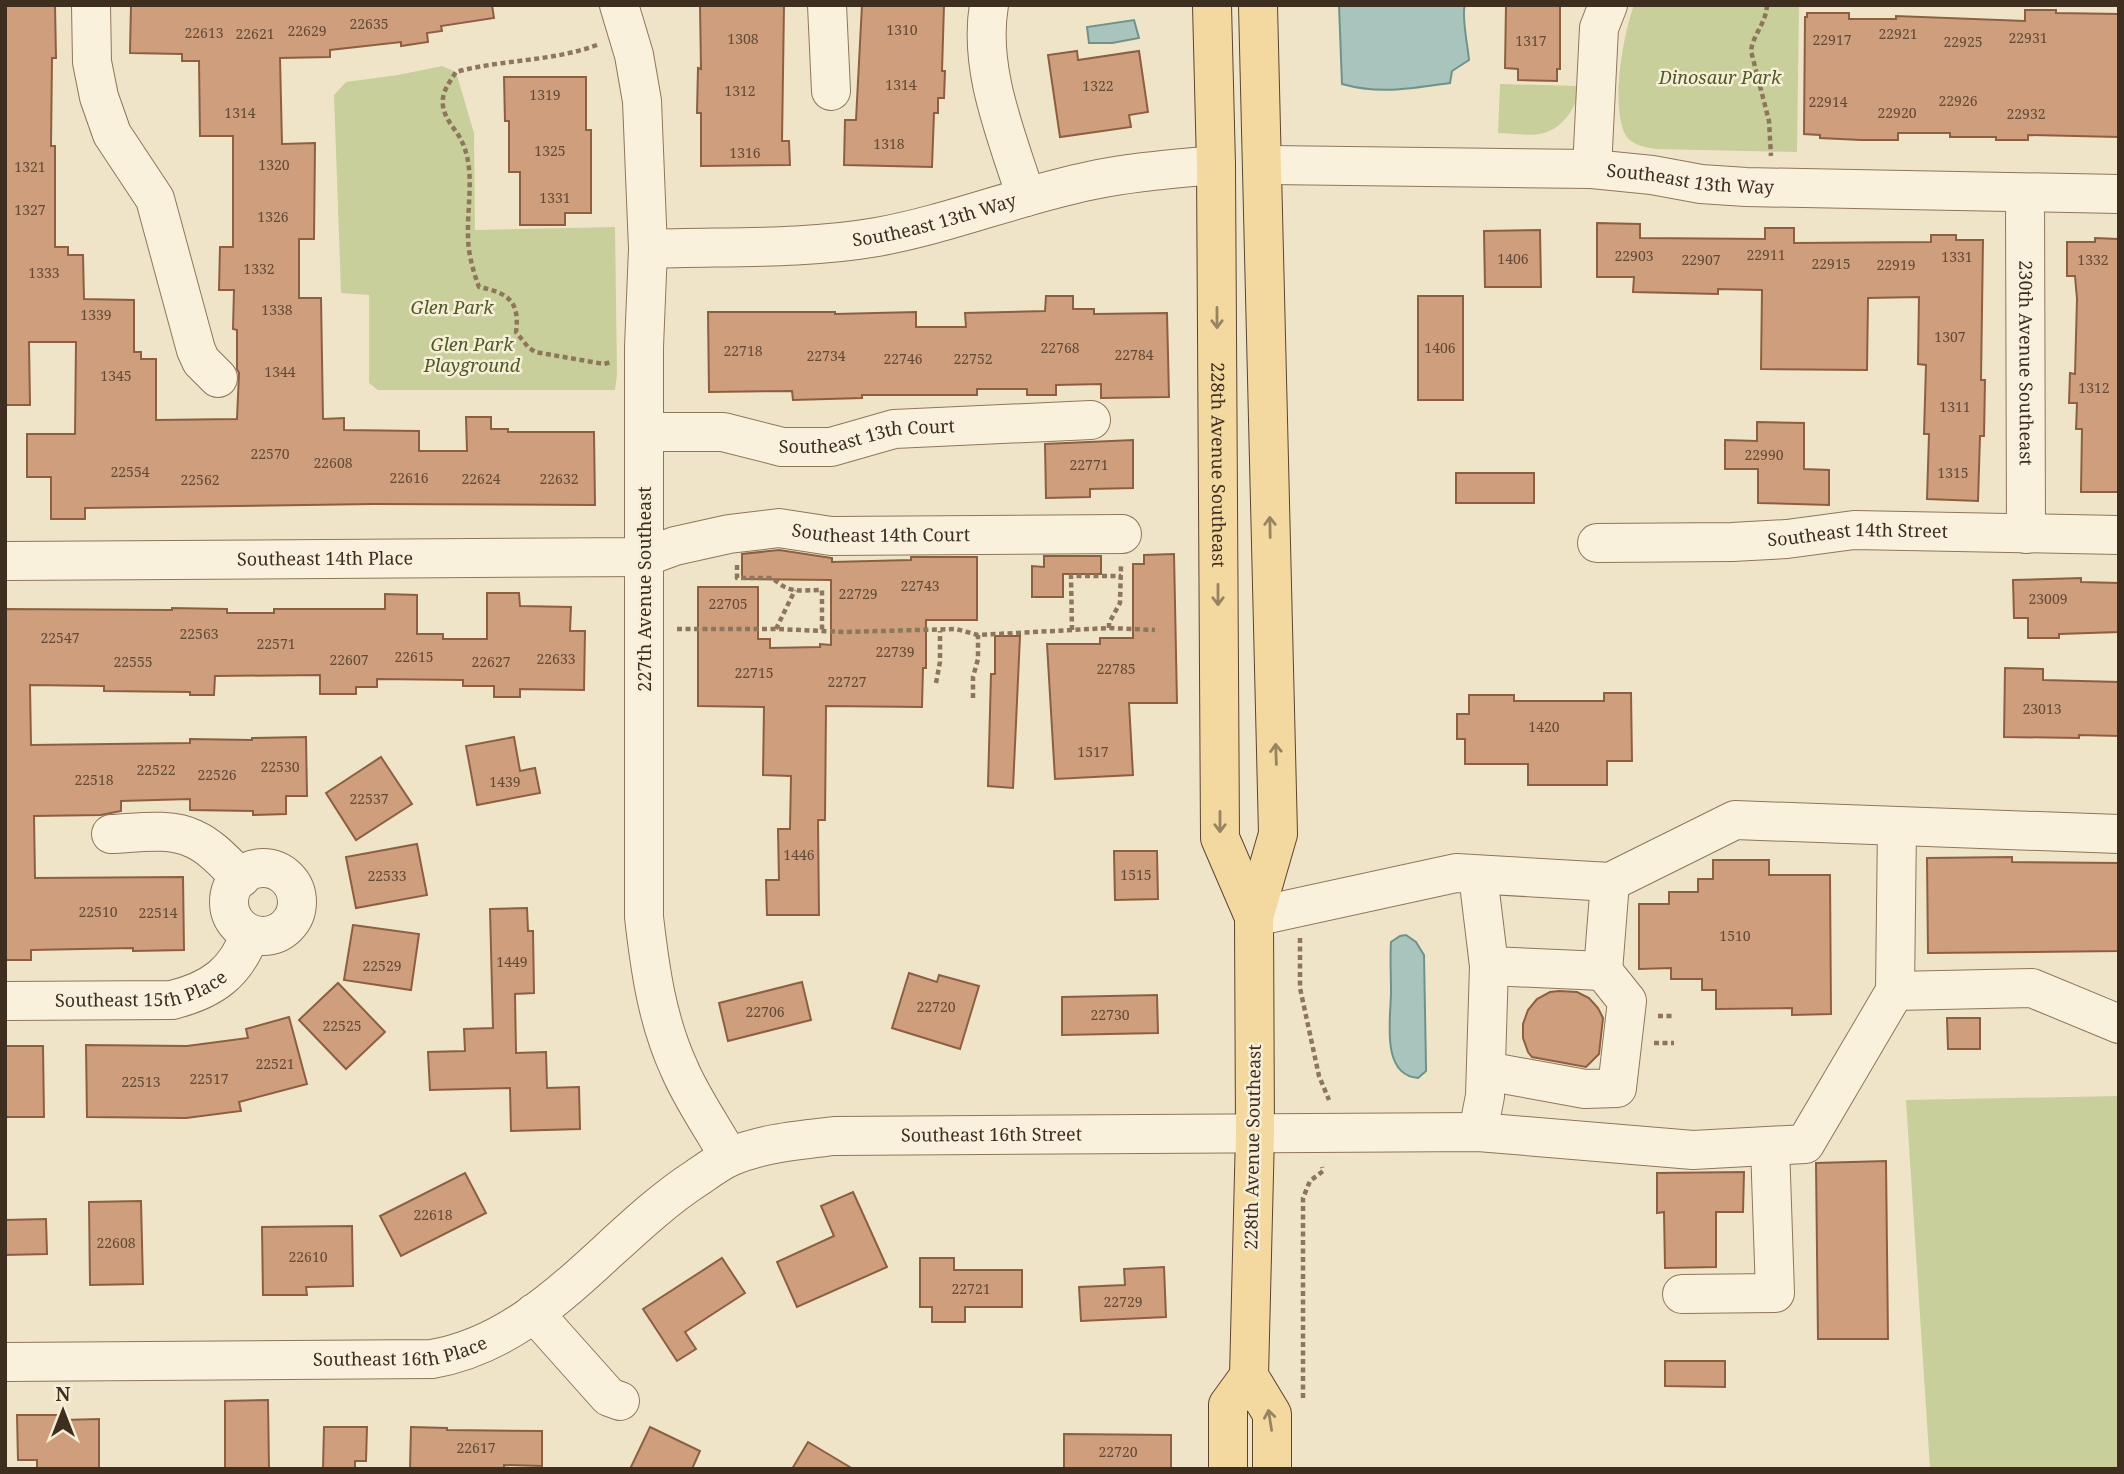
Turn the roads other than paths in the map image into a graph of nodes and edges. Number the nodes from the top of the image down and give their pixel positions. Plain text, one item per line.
1 (91, 5) edge
2 (827, 5) edge
3 (989, 5) edge
4 (1212, 5) edge
5 (1239, 5) edge
6 (1258, 5) edge
7 (1608, 5) edge
8 (623, 20) edge
9 (831, 91) dead end
10 (1216, 165) junction
11 (1262, 165) junction
12 (1592, 169) junction
13 (2025, 193) junction
14 (2119, 194) edge
15 (1026, 197) junction
16 (648, 249) junction
17 (1265, 308) junction
18 (218, 378) dead end
19 (1091, 420) dead end
20 (644, 432) junction
21 (1122, 534) road end
22 (2025, 534) junction
23 (2119, 535) edge
24 (1597, 543) dead end
25 (645, 557) junction
26 (5, 561) edge
27 (1897, 826) junction
28 (111, 834) dead end
29 (2119, 834) edge
30 (1478, 875) junction
31 (240, 877) junction
32 (1610, 882) junction
33 (1254, 917) junction
34 (250, 934) junction
35 (1489, 966) junction
36 (1603, 971) junction
37 (1895, 992) junction
38 (5, 1001) edge
39 (2119, 1024) edge
40 (1486, 1071) junction
41 (1586, 1089) junction
42 (1478, 1132) junction
43 (1255, 1134) junction
44 (1565, 1139) junction
45 (1770, 1146) junction
46 (729, 1157) junction
47 (1682, 1294) dead end
48 (534, 1314) junction
49 (5, 1362) edge
50 (1249, 1376) junction
51 (620, 1401) dead end
52 (1228, 1469) edge
53 (1272, 1469) edge

1 - 18 street
2 - 9 street
3 - 15 street
4 - 10 main road, 228th Avenue Southeast
5 - 10 main road
6 - 11 main road, 228th Avenue Southeast
7 - 12 street
8 - 16 street, 227th Avenue Southeast
10 - 15 street, Southeast 13th Way
10 - 17 main road
10 -> 33 main road, 228th Avenue Southeast
11 - 12 street, Southeast 13th Way
11 - 17 main road, 228th Avenue Southeast
12 - 13 street, Southeast 13th Way
13 - 14 street, Southeast 13th Way
13 - 22 street, 230th Avenue Southeast
15 - 16 street, Southeast 13th Way
16 - 20 street, 227th Avenue Southeast
33 -> 17 main road, 228th Avenue Southeast
19 - 20 street, Southeast 13th Court
20 - 25 street, 227th Avenue Southeast
21 - 25 street, Southeast 14th Court
22 - 23 street, Southeast 14th Street
22 - 24 street, Southeast 14th Street
25 - 26 street, Southeast 14th Place
25 - 46 street, 227th Avenue Southeast
27 - 29 street
27 - 32 street
27 - 37 street
28 - 31 street
30 - 32 street
30 - 33 street
30 - 35 street
31 - 34 street
31 - 34 street
32 - 36 street
33 - 43 main road, 228th Avenue Southeast
34 - 38 street, Southeast 15th Place
35 - 36 street
35 - 40 street
36 - 41 street
37 - 39 street
37 - 45 street, Southeast 16th Street
40 - 41 street
40 - 42 street
41 - 44 street
42 - 43 street, Southeast 16th Street
42 - 44 street, Southeast 16th Street
43 - 46 street, Southeast 16th Street
43 - 50 main road, 228th Avenue Southeast
44 - 45 street, Southeast 16th Street
45 - 47 street
46 - 48 street, Southeast 16th Place
48 - 49 street, Southeast 16th Place
48 - 51 street
50 - 52 main road
53 -> 50 main road

